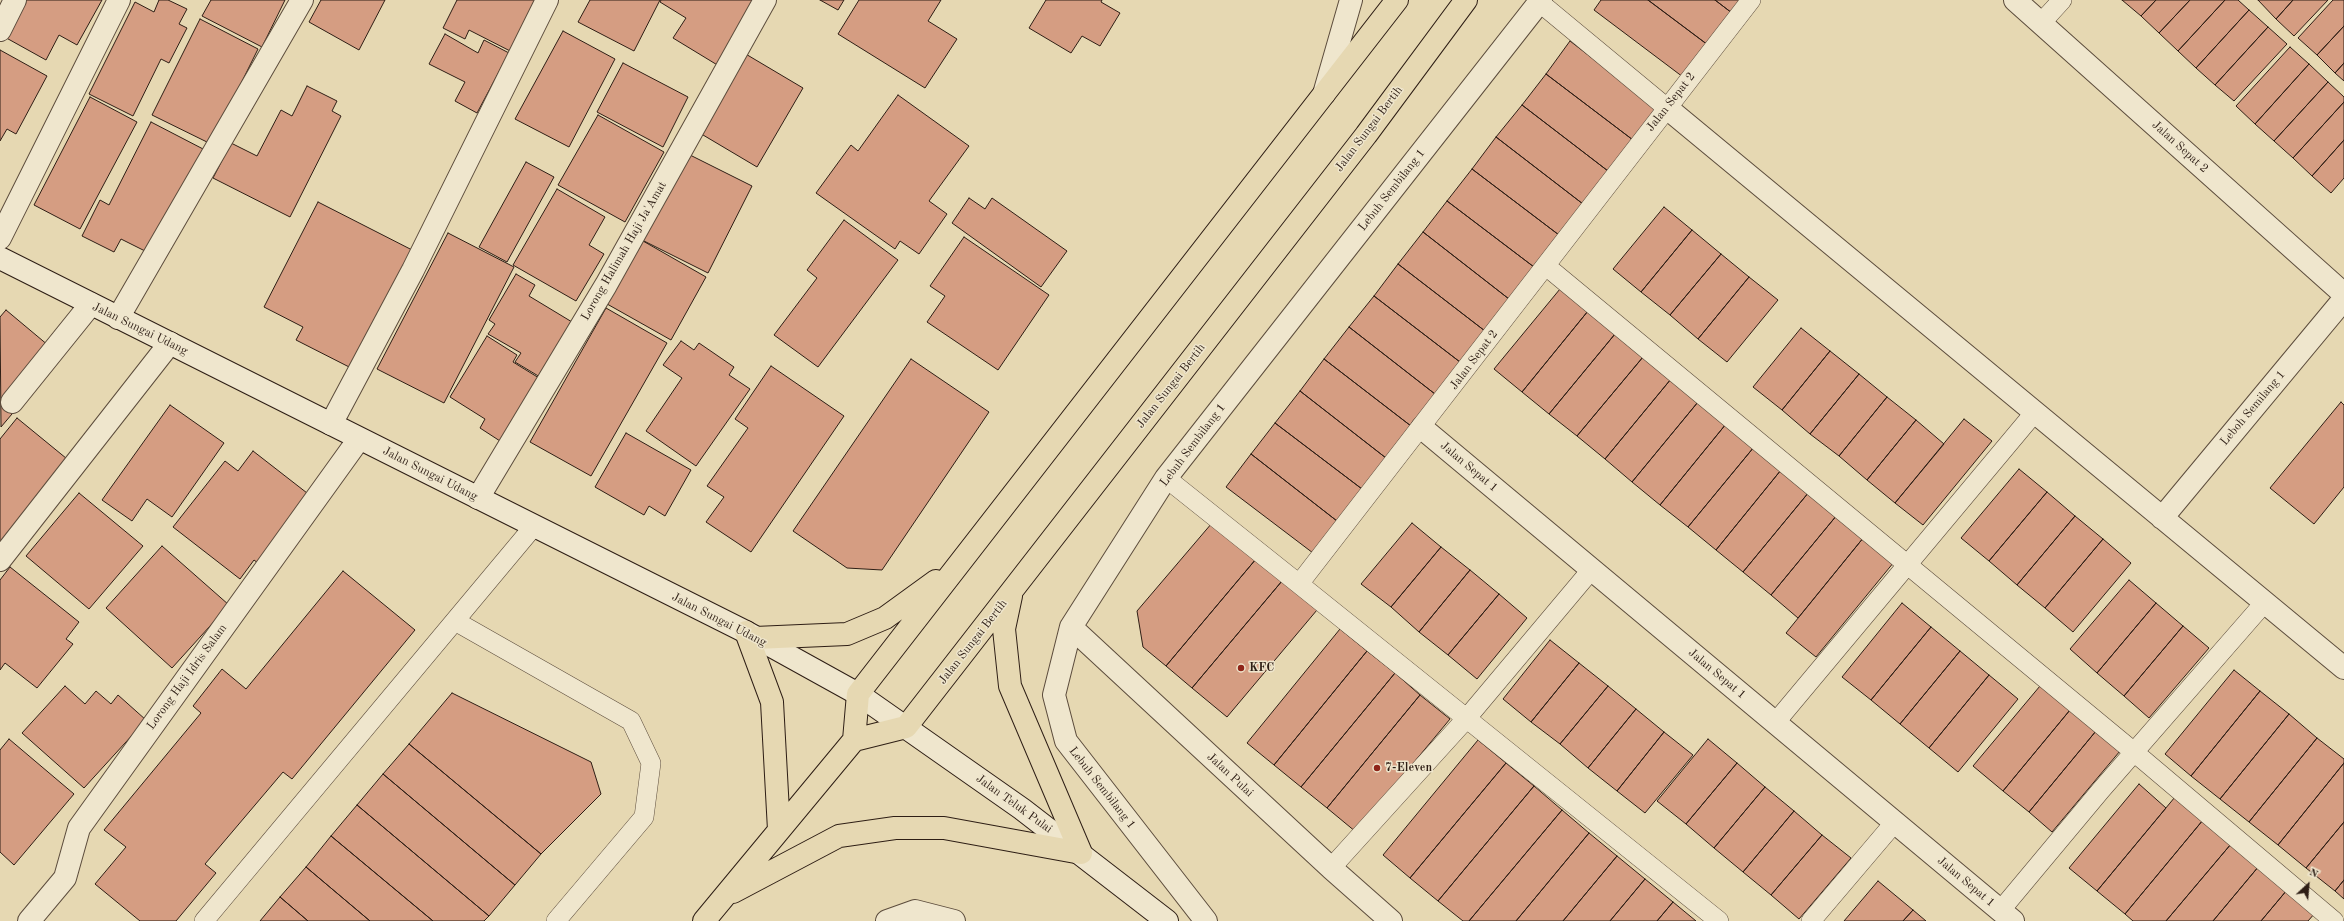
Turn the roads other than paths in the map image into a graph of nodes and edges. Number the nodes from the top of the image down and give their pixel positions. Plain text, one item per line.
1 (15, 0) edge
2 (119, 0) edge
3 (302, 0) edge
4 (547, 0) edge
5 (765, 0) edge
6 (1351, 0) edge
7 (1397, 0) edge
8 (1466, 0) edge
9 (1751, 0) edge
10 (2015, 0) edge
11 (2062, 0) edge
12 (1540, 1) edge
13 (2042, 22) junction
14 (0, 30) edge
15 (1324, 94) junction
16 (1667, 108) junction
17 (0, 238) edge
18 (0, 258) edge
19 (1546, 266) junction
20 (2344, 294) edge
21 (2344, 299) edge
22 (92, 304) junction
23 (118, 318) junction
24 (170, 344) junction
25 (12, 402) dead end
26 (2035, 412) junction
27 (331, 424) junction
28 (1422, 428) junction
29 (359, 439) junction
30 (1166, 478) junction
31 (478, 498) junction
32 (2162, 518) junction
33 (534, 526) junction
34 (964, 557) junction
35 (0, 560) edge
36 (1907, 565) junction
37 (1592, 569) junction
38 (1299, 584) junction
39 (1013, 590) junction
40 (2265, 602) junction
41 (455, 621) junction
42 (1071, 627) junction
43 (750, 635) junction
44 (2344, 668) edge
45 (858, 694) junction
46 (1466, 719) junction
47 (1775, 723) junction
48 (906, 727) junction
49 (854, 740) junction
50 (2134, 752) junction
51 (1895, 822) junction
52 (779, 830) junction
53 (1081, 853) junction
54 (1331, 868) junction
55 (724, 897) junction
56 (2006, 916) edge
57 (29, 921) edge
58 (204, 921) edge
59 (556, 921) edge
60 (704, 921) edge
61 (887, 921) edge
62 (954, 921) edge
63 (1167, 921) edge
64 (1206, 921) edge
65 (1391, 921) edge
66 (1719, 921) edge
67 (1812, 921) edge
68 (2334, 921) edge

1 - 14 street
2 - 17 street
3 - 23 street
4 - 27 street
5 - 31 street, Lorong Halimah Haji Ja'Amat
6 - 15 street
7 - 15 main road
8 - 39 main road, Jalan Sungai Bertih
9 - 16 lane, Jalan Sepat 2
10 - 13 street, Jalan Sepat 2
11 - 13 lane
12 - 16 lane
12 - 30 street, Lebuh Sembilang 1
13 - 20 street, Jalan Sepat 2
15 - 34 main road
16 - 19 lane, Jalan Sepat 2
16 - 26 street
18 - 22 street, Jalan Sungai Udang
19 - 28 lane, Jalan Sepat 2
19 - 36 lane
21 - 32 street, Leboh Semilang 1
22 - 23 street, Jalan Sungai Udang
22 - 25 street
23 - 24 street, Jalan Sungai Udang
24 - 27 street, Jalan Sungai Udang
24 - 35 street
26 - 32 street
26 - 36 lane
27 - 29 street, Jalan Sungai Udang
28 - 37 street, Jalan Sepat 1
28 - 38 lane, Jalan Sepat 2
29 - 31 street, Jalan Sungai Udang
29 - 57 street, Lorong Haji Idris Salam
30 - 38 lane
30 - 42 street, Lebuh Sembilang 1
31 - 33 street, Jalan Sungai Udang
32 - 40 street
33 - 41 lane
33 - 43 street, Jalan Sungai Udang
34 - 43 main road
34 - 45 main road
36 - 47 lane
36 - 50 lane
37 - 46 lane
37 - 47 street, Jalan Sepat 1
38 - 46 lane
39 - 48 main road, Jalan Sungai Bertih
39 - 53 main road
40 - 44 street
40 - 50 lane
41 - 58 lane
41 - 59 lane
42 - 54 street, Jalan Pulai
42 - 64 street, Lebuh Sembilang 1
43 - 45 street, Jalan Sungai Udang
43 - 52 main road
45 - 48 street, Jalan Teluk Pulai
45 - 49 main road
46 - 54 lane
46 - 66 lane
47 - 51 street, Jalan Sepat 1
48 - 49 main road
48 - 53 street, Jalan Teluk Pulai
49 - 52 main road
50 - 56 lane
50 - 68 lane
51 - 56 street, Jalan Sepat 1
51 - 67 lane
52 - 55 main road
53 - 55 main road
53 - 63 street, Jalan Teluk Pulai
54 - 65 street, Jalan Pulai
55 - 60 main road
61 - 62 street

